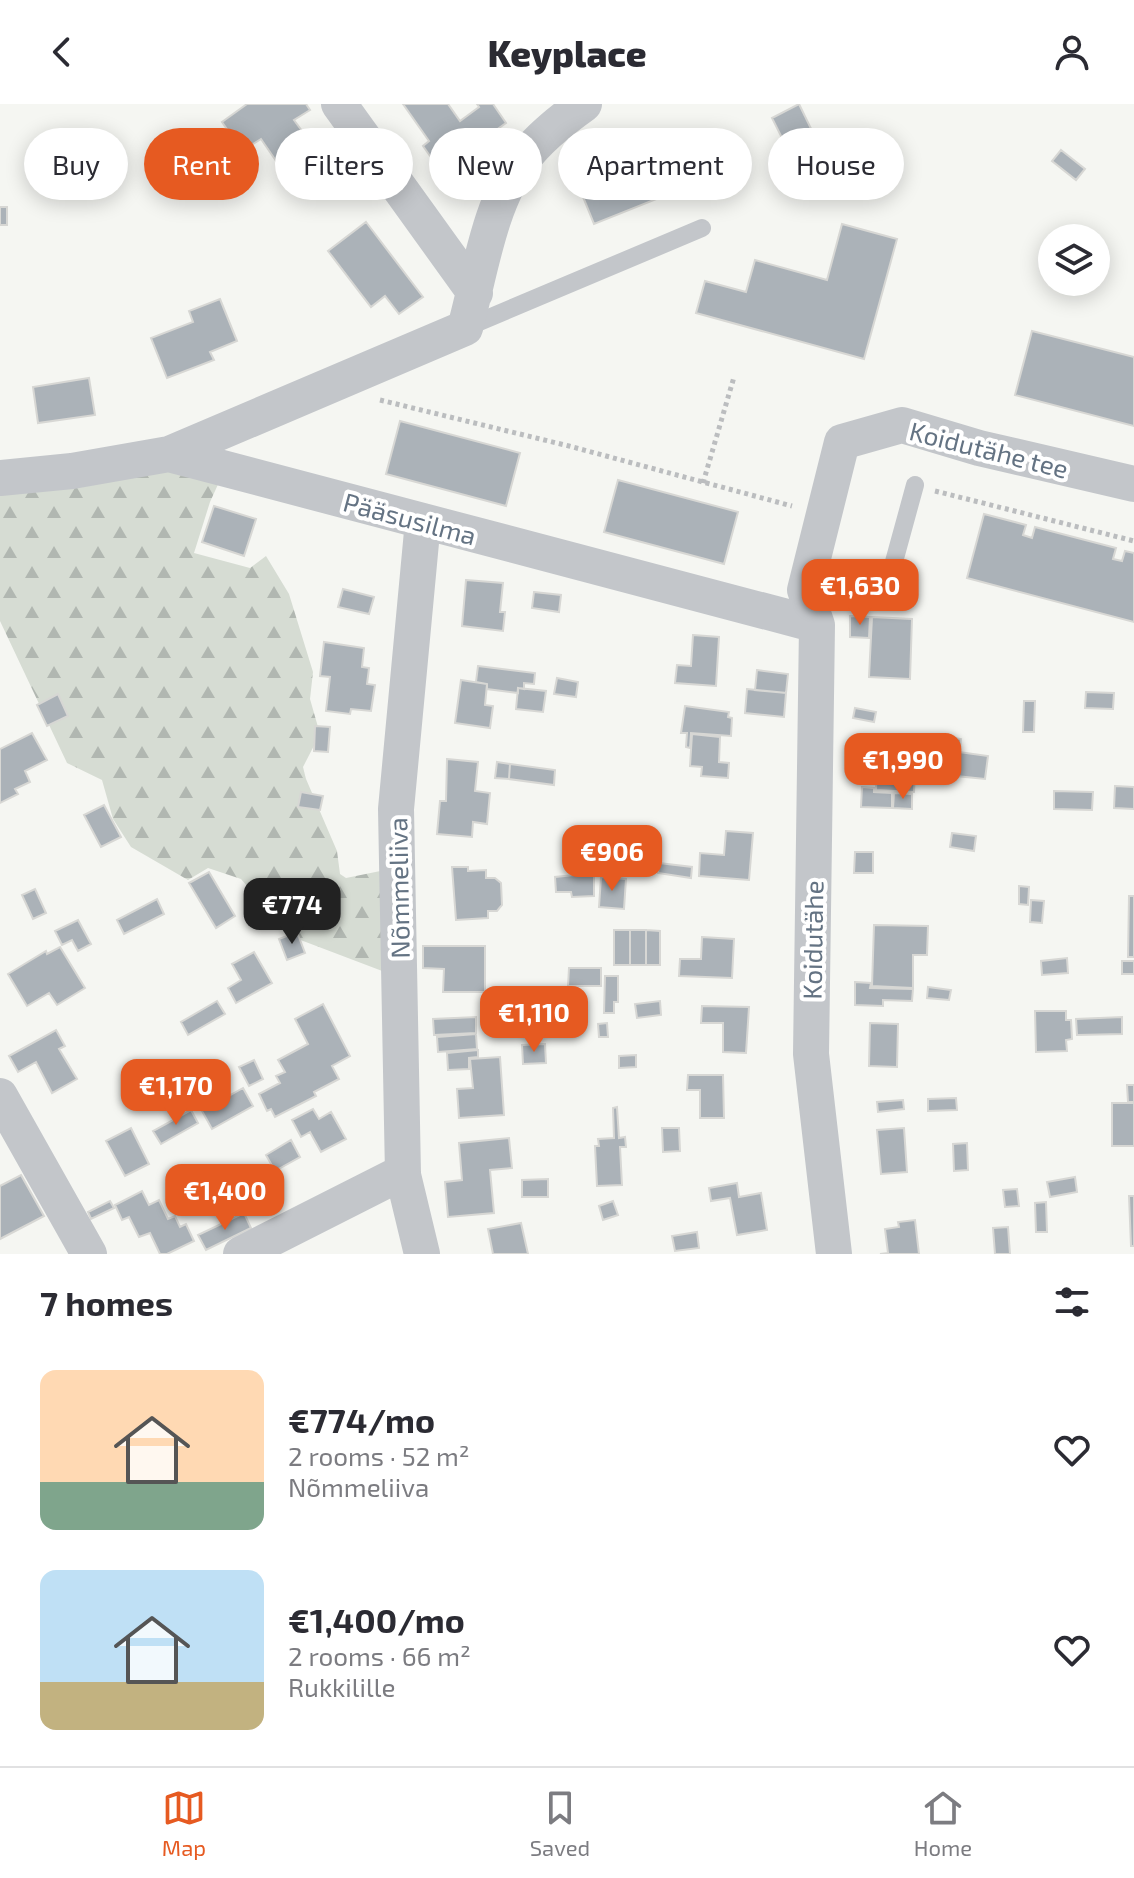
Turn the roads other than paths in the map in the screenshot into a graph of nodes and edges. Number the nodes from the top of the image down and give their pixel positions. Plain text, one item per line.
1 (339, 104) edge
2 (584, 104) edge
3 (702, 228) dead end
4 (475, 293) junction
5 (465, 328) junction
6 (169, 454) junction
7 (0, 478) edge
8 (1134, 484) edge
9 (915, 485) road end
10 (423, 521) junction
11 (805, 590) junction
12 (817, 625) junction
13 (0, 1096) edge
14 (403, 1172) junction
15 (89, 1254) edge
16 (241, 1254) edge
17 (422, 1254) edge
18 (834, 1254) edge

1 - 4 street
2 - 4 street
3 - 5 lane
4 - 5 street
5 - 6 street
6 - 7 street, Pääsusilma
6 - 10 street, Pääsusilma
8 - 11 street, Koidutähe tee
9 - 11 lane
10 - 12 street, Pääsusilma
10 - 14 street, Nõmmeliiva
11 - 12 street
12 - 18 street, Koidutähe
13 - 15 street
14 - 16 street
14 - 17 street, Nõmmeliiva

